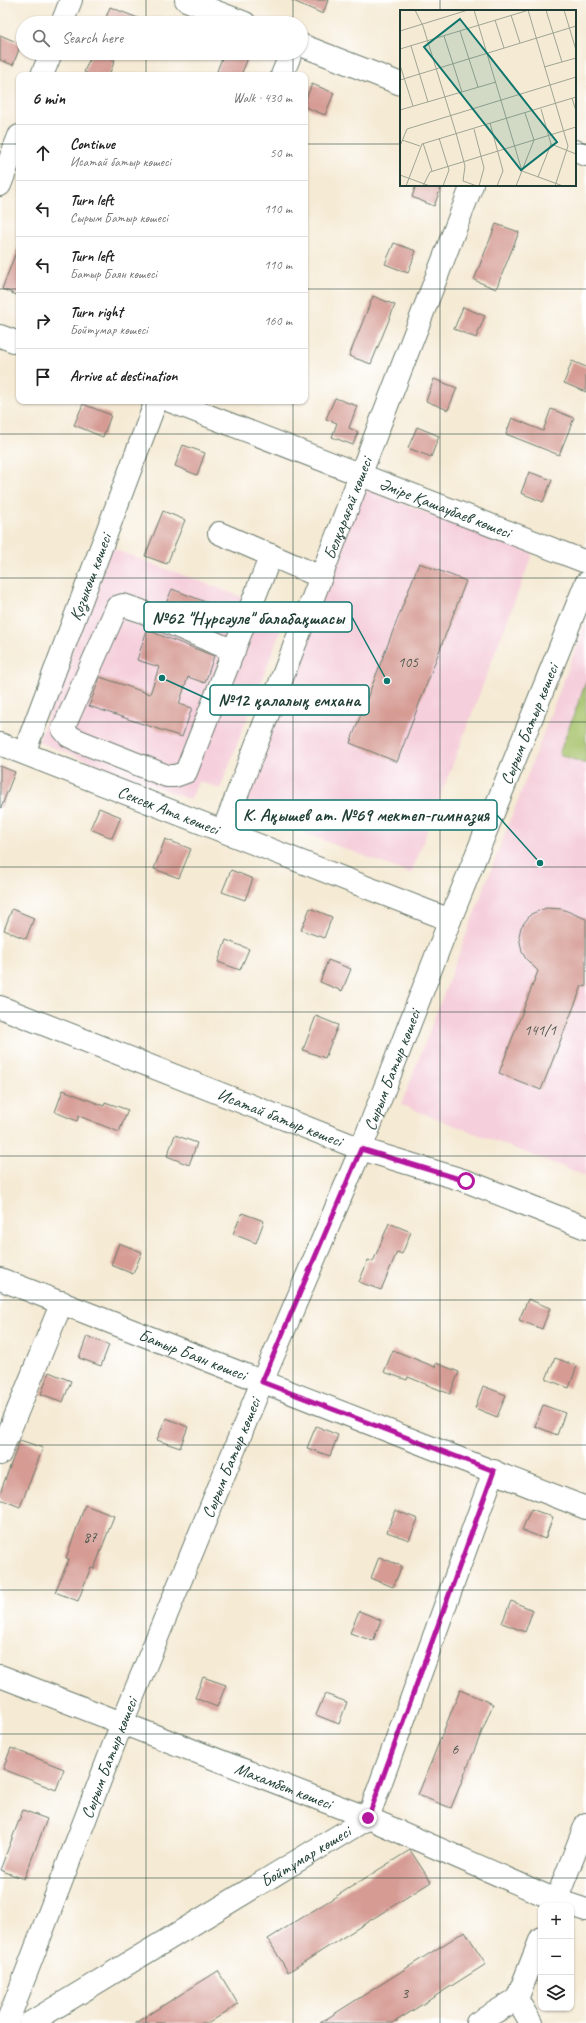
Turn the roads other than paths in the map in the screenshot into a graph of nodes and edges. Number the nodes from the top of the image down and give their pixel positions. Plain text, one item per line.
1 (71, 0) edge
2 (186, 0) edge
3 (65, 16) edge
4 (227, 16) edge
5 (308, 48) edge
6 (48, 60) edge
7 (288, 60) edge
8 (43, 72) edge
9 (283, 72) edge
10 (400, 84) edge
11 (16, 144) edge
12 (576, 151) edge
13 (586, 156) edge
14 (0, 185) edge
15 (472, 186) edge
16 (0, 336) edge
17 (16, 342) edge
18 (155, 404) edge
19 (178, 404) edge
20 (361, 474) junction
21 (220, 533) dead end
22 (271, 555) junction
23 (586, 562) edge
24 (322, 577) junction
25 (586, 583) edge
26 (234, 651) junction
27 (0, 744) edge
28 (24, 754) junction
29 (223, 831) junction
30 (450, 920) junction
31 (0, 1007) edge
32 (361, 1149) junction
33 (586, 1228) edge
34 (0, 1279) edge
35 (62, 1302) junction
36 (262, 1382) junction
37 (0, 1454) edge
38 (494, 1471) junction
39 (586, 1508) edge
40 (0, 1676) edge
41 (122, 1723) junction
42 (368, 1818) junction
43 (586, 1824) edge
44 (555, 1903) edge
45 (574, 1907) edge
46 (586, 1910) edge
47 (541, 1939) edge
48 (517, 1999) junction
49 (7, 2023) edge
50 (30, 2023) edge
51 (477, 2023) edge
52 (531, 2023) edge

1 - 3 street
2 - 4 street
5 - 10 street
6 - 8 street
7 - 9 street
11 - 14 street
12 - 13 street
15 - 20 street, Белқарағай көшесі
16 - 17 street
18 - 28 street, Қозыкөш көшесі
19 - 20 street, Әміре Қашаубаев көшесі
20 - 23 street, Әміре Қашаубаев көшесі
20 - 24 street, Белқарағай көшесі
21 - 22 street
22 - 24 street
22 - 26 street
24 - 29 street, Белқарағай көшесі
25 - 30 street, Сырым Батыр көшесі
26 - 26 street
27 - 28 street, Сексек Ата көшесі
28 - 29 street, Сексек Ата көшесі
29 - 30 street, Сексек Ата көшесі
30 - 32 street, Сырым Батыр көшесі
31 - 32 street, Исатай батыр көшесі
32 - 33 street, Исатай батыр көшесі
32 - 36 street, Сырым Батыр көшесі
34 - 35 street, Батыр Баян көшесі
35 - 36 street, Батыр Баян көшесі
35 - 37 street
36 - 38 street, Батыр Баян көшесі
36 - 41 street, Сырым Батыр көшесі
38 - 39 street, Батыр Баян көшесі
38 - 42 street, Бойтұмар көшесі
40 - 41 street, Махамбет көшесі
41 - 42 street, Махамбет көшесі
41 - 49 street, Сырым Батыр көшесі
42 - 44 street, Махамбет көшесі
42 - 50 street, Бойтұмар көшесі
43 - 44 street
45 - 46 street, Махамбет көшесі
47 - 48 street
48 - 51 street
48 - 52 street

